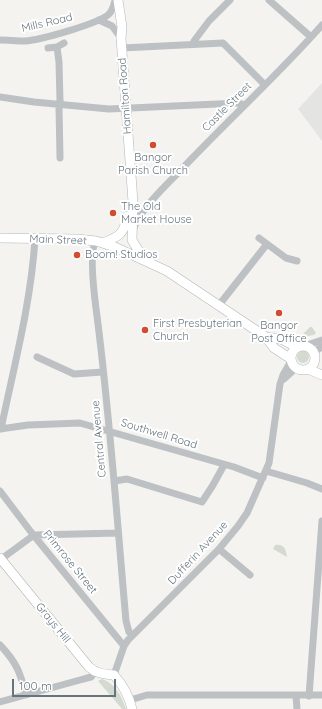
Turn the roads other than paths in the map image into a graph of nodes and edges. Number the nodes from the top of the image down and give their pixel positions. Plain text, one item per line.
1 (115, 0) edge
2 (118, 0) edge
3 (230, 0) edge
4 (269, 0) edge
5 (99, 20) junction
6 (322, 25) edge
7 (312, 37) junction
8 (122, 38) junction
9 (0, 40) edge
10 (64, 43) dead end
11 (193, 44) junction
12 (57, 46) junction
13 (48, 48) dead end
14 (122, 48) junction
15 (265, 85) junction
16 (0, 97) edge
17 (60, 104) junction
18 (244, 105) junction
19 (126, 109) junction
20 (60, 158) dead end
21 (131, 193) junction
22 (132, 202) junction
23 (148, 204) junction
24 (132, 236) junction
25 (0, 238) edge
26 (259, 238) dead end
27 (35, 239) junction
28 (100, 242) junction
29 (267, 244) junction
30 (297, 261) dead end
31 (159, 267) junction
32 (219, 305) junction
33 (266, 336) junction
34 (322, 340) edge
35 (300, 346) junction
36 (322, 346) edge
37 (317, 356) edge
38 (36, 357) dead end
39 (293, 363) junction
40 (308, 369) junction
41 (103, 372) junction
42 (322, 375) edge
43 (1, 429) edge
44 (110, 430) junction
45 (224, 465) junction
46 (264, 475) junction
47 (114, 481) junction
48 (322, 489) edge
49 (0, 491) edge
50 (322, 521) edge
51 (118, 533) junction
52 (34, 535) junction
53 (219, 549) junction
54 (0, 560) edge
55 (250, 575) dead end
56 (133, 635) junction
57 (0, 645) edge
58 (124, 646) junction
59 (95, 672) junction
60 (114, 675) junction
61 (26, 695) junction
62 (296, 696) junction
63 (309, 696) junction
64 (322, 696) edge
65 (0, 702) edge
66 (131, 704) edge
67 (297, 709) edge

1 - 5 street, Mills Road
2 - 8 main road, Hamilton Road
3 - 11 street
4 - 7 street
5 - 8 street
5 - 9 street, Mills Road
6 - 7 street, Castle Street
7 - 15 street, Castle Street
8 - 14 main road, Hamilton Road
10 - 12 street
11 - 14 street
11 - 15 street
12 - 13 street
12 - 17 street
14 - 19 main road, Hamilton Road
15 - 18 street, Castle Street
16 - 17 street
17 - 19 street
17 - 20 street
18 - 19 street
18 - 23 street, Castle Street
19 - 21 main road, Hamilton Road
21 - 22 main road, Hamilton Road
21 - 28 main road, Hamilton Road
22 - 23 street
22 - 24 main road, Hamilton Road
23 - 24 street, Castle Street
24 - 31 main road, Main Street
25 - 27 main road, Main Street
26 - 29 street
27 - 28 main road, Main Street
27 - 43 street
28 - 31 main road, Main Street
28 - 41 street, Central Avenue
29 - 30 street
29 - 32 street
31 - 32 main road, Main Street
32 - 33 main road, Main Street
33 - 35 main road, Main Street
33 - 39 main road, Main Street
34 - 35 street
35 - 37 main road
35 - 39 main road
36 - 37 street
37 - 40 main road
38 - 41 street
39 - 40 main road
39 - 46 street, Dufferin Avenue
40 - 42 main road
41 - 44 street, Central Avenue
43 - 44 street, Southwell Road
44 - 45 street, Southwell Road
44 - 47 street, Central Avenue
45 - 46 street, Southwell Road
45 - 47 street
46 - 48 street, Southwell Road
46 - 53 street, Dufferin Avenue
47 - 51 street, Central Avenue
49 - 52 street, Primrose Street
50 - 63 street
51 - 52 street
51 - 56 street, Central Avenue
52 - 54 street
52 - 58 street, Primrose Street
53 - 55 street
53 - 56 street, Dufferin Avenue
54 - 59 main road, Grays Hill
56 - 58 street, Dufferin Avenue
57 - 61 street
58 - 60 street, Dufferin Avenue
59 - 60 main road
59 - 61 street
60 - 66 main road
61 - 65 street
62 - 63 street
62 - 66 street
62 - 67 street
63 - 64 street

